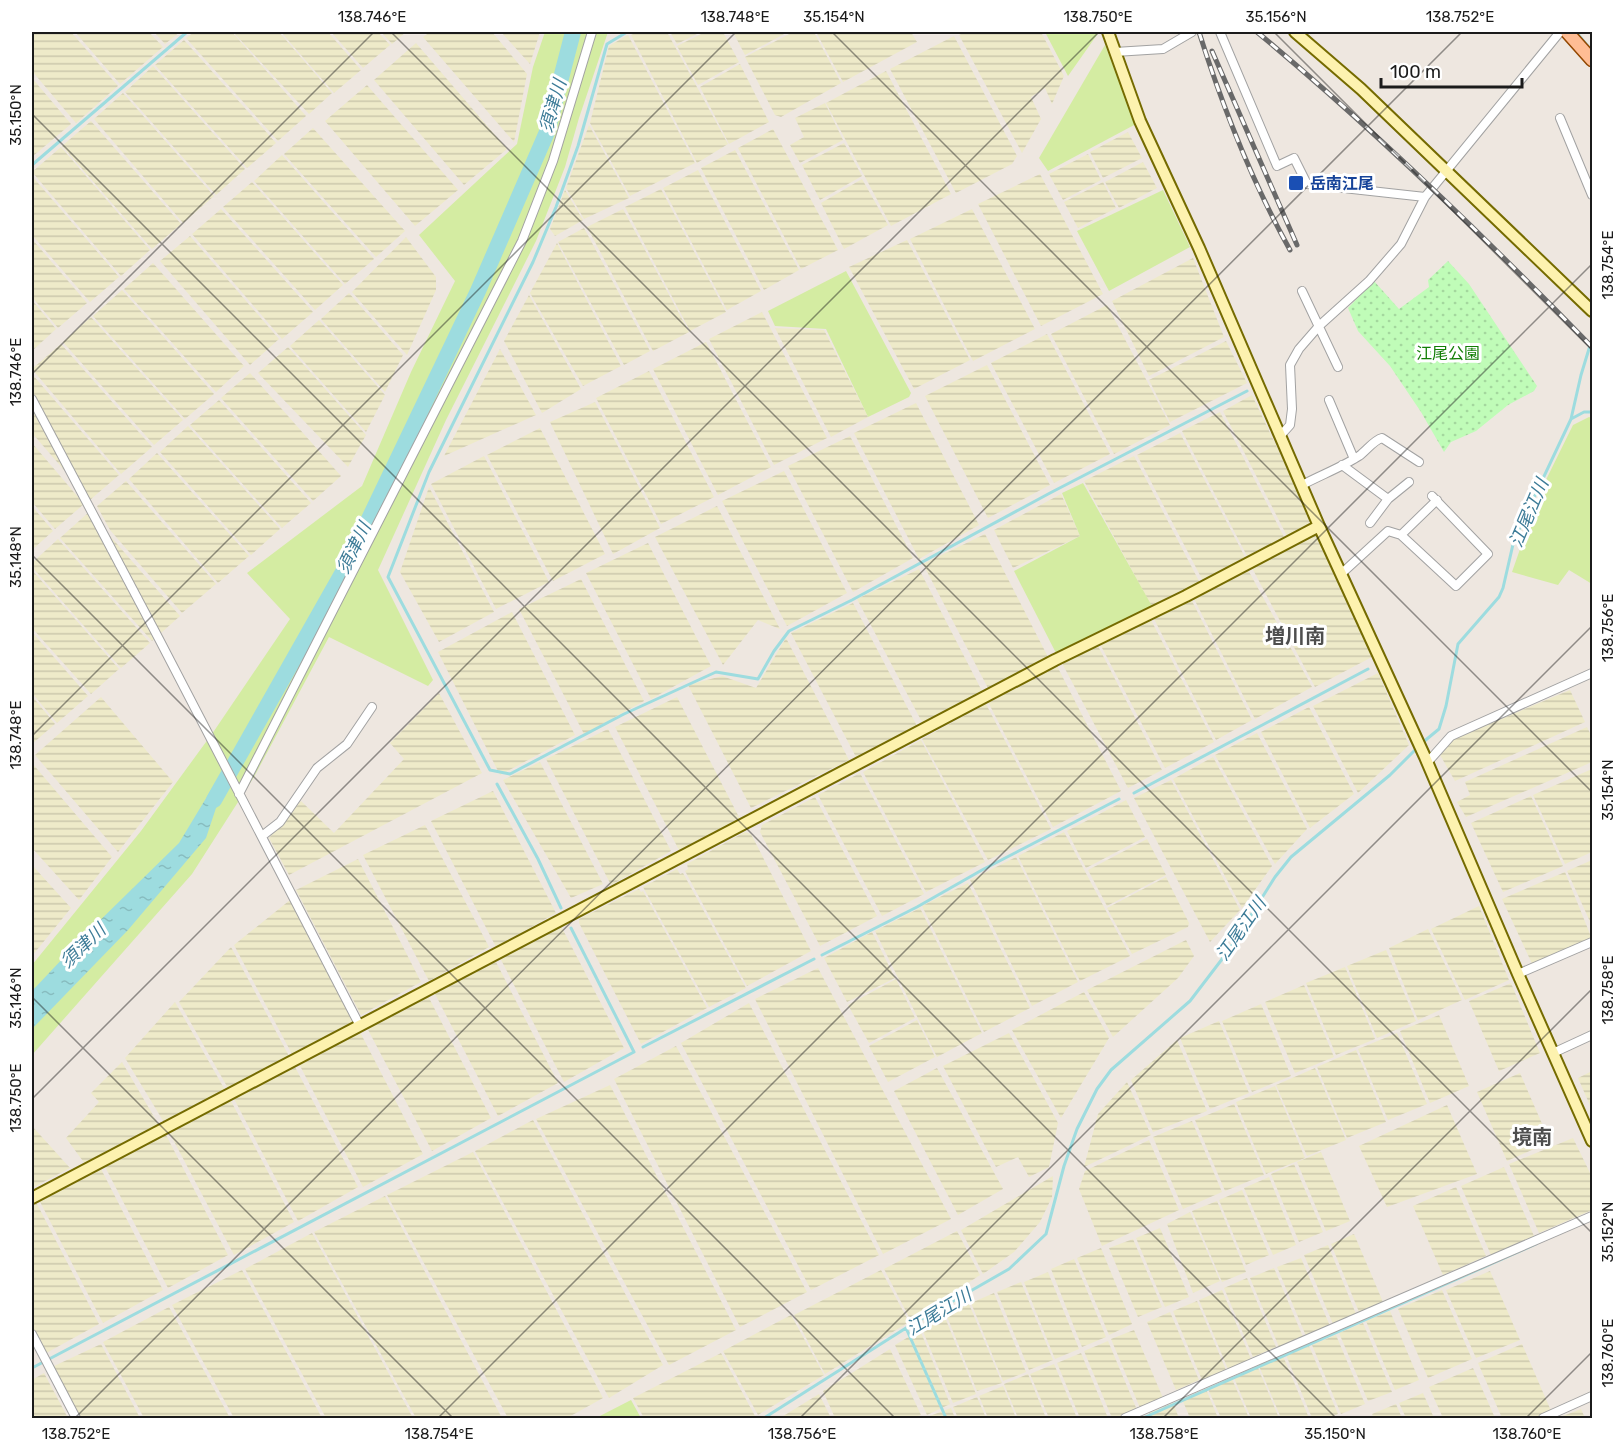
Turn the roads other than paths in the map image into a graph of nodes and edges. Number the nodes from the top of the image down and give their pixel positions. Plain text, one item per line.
1 (592, 32) edge
2 (1108, 32) edge
3 (1192, 32) edge
4 (1220, 32) edge
5 (1294, 32) edge
6 (1560, 32) edge
7 (1567, 32) edge
8 (1114, 52) junction
9 (1593, 60) edge
10 (1560, 118) dead end
11 (1448, 171) junction
12 (1593, 195) edge
13 (1425, 197) junction
14 (1302, 291) dead end
15 (1593, 311) edge
16 (1319, 326) junction
17 (1338, 367) dead end
18 (32, 399) edge
19 (1329, 400) dead end
20 (1281, 435) junction
21 (1354, 459) junction
22 (1419, 462) dead end
23 (1342, 465) junction
24 (1409, 482) dead end
25 (1302, 485) junction
26 (1388, 499) junction
27 (1370, 523) dead end
28 (1319, 526) junction
29 (1401, 535) junction
30 (1341, 574) junction
31 (1593, 673) edge
32 (372, 707) dead end
33 (1426, 760) junction
34 (239, 794) junction
35 (261, 836) junction
36 (1593, 942) edge
37 (1518, 974) junction
38 (360, 1026) junction
39 (1593, 1035) edge
40 (1553, 1053) junction
41 (1593, 1141) edge
42 (32, 1198) edge
43 (1593, 1216) edge
44 (32, 1334) edge
45 (1593, 1396) edge
46 (76, 1419) edge
47 (1125, 1419) edge
48 (1544, 1419) edge

1 - 34 street
2 - 8 street
3 - 8 street
4 - 13 street
5 - 11 street
6 - 11 street
7 - 9 main road
8 - 20 street
10 - 12 street
11 - 13 street
11 - 15 street
13 - 16 street
14 - 16 street
16 - 17 street
16 - 20 street
18 - 34 street
19 - 21 street
20 - 25 street
21 - 22 street
21 - 23 street
23 - 25 street
23 - 26 street
24 - 26 street
25 - 28 street
26 - 27 street
28 - 30 street
28 - 38 street
29 - 29 street
29 - 30 street
30 - 33 street
31 - 33 street
32 - 35 street
33 - 37 street
34 - 35 street
35 - 38 street
36 - 37 street
37 - 40 street
38 - 42 street
39 - 40 street
40 - 41 street
43 - 47 street
44 - 46 street
45 - 48 street

